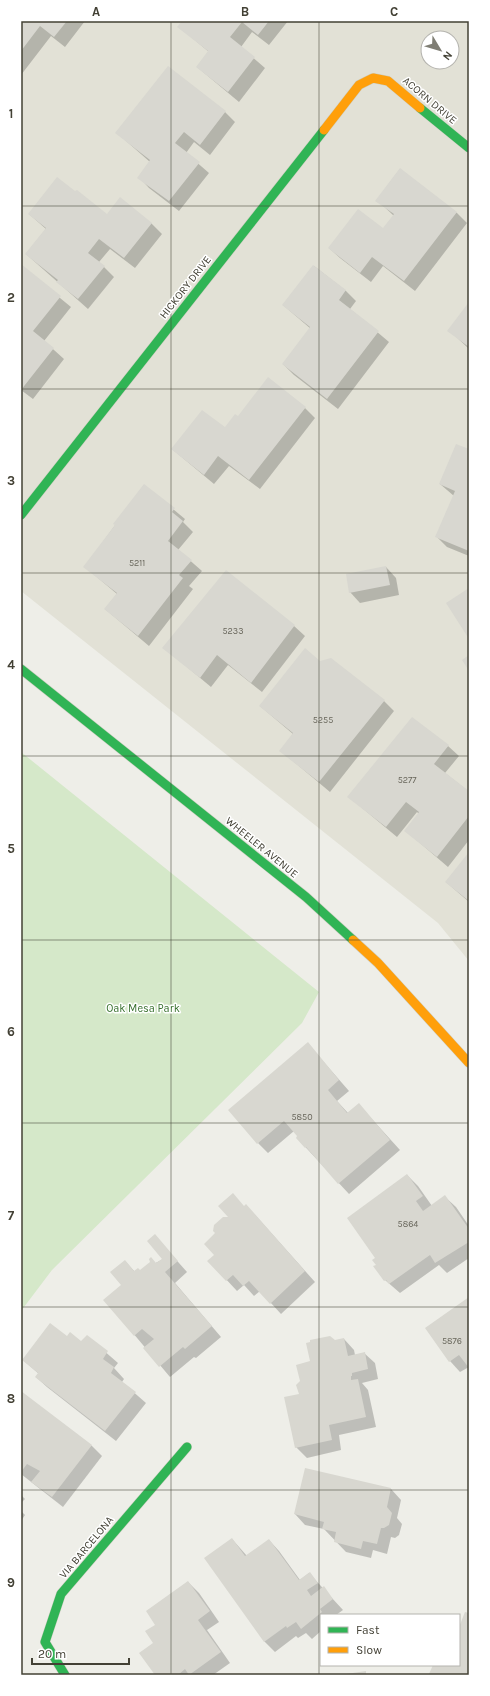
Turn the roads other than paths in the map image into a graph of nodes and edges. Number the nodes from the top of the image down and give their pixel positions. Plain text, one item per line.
1 (373, 78) joint
2 (469, 148) edge
3 (21, 515) edge
4 (21, 669) edge
5 (469, 1063) edge
6 (187, 1447) dead end
7 (65, 1675) edge

1 - 2 street, ACORN DRIVE
1 - 3 street, HICKORY DRIVE
4 - 5 street, WHEELER AVENUE
6 - 7 street, VIA BARCELONA

